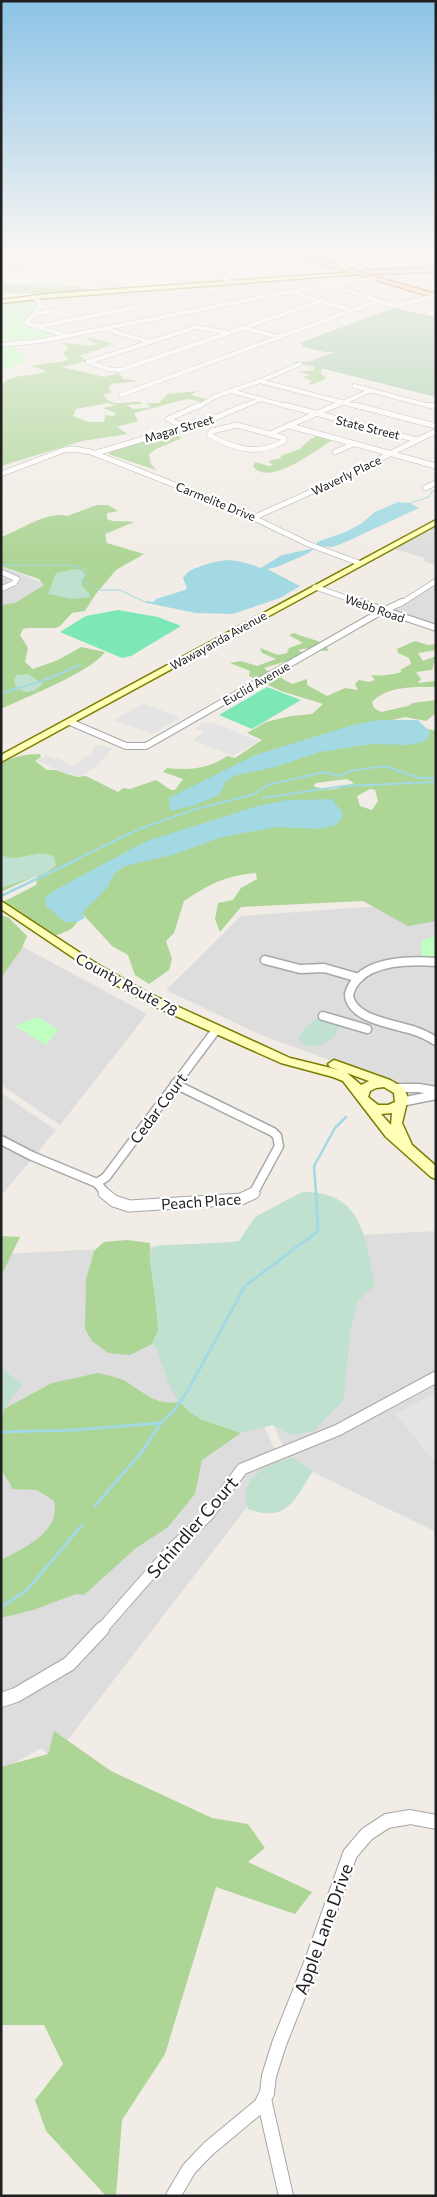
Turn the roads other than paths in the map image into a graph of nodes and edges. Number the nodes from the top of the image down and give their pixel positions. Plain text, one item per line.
1 (102, 358) edge
2 (153, 358) edge
3 (223, 358) edge
4 (88, 362) joint
5 (300, 364) dead end
6 (115, 370) joint
7 (260, 381) junction
8 (354, 386) dead end
9 (231, 391) junction
10 (369, 391) junction
11 (121, 395) dead end
12 (261, 399) junction
13 (345, 402) junction
14 (436, 407) edge
15 (317, 414) junction
16 (182, 426) junction
17 (290, 426) junction
18 (436, 426) edge
19 (436, 431) edge
20 (272, 433) junction
21 (418, 440) junction
22 (353, 444) junction
23 (335, 452) dead end
24 (96, 453) junction
25 (390, 454) junction
26 (436, 458) edge
27 (426, 463) junction
28 (436, 466) edge
29 (1, 474) edge
30 (436, 483) edge
31 (426, 488) dead end
32 (255, 517) junction
33 (436, 522) edge
34 (359, 564) junction
35 (1, 572) edge
36 (436, 581) edge
37 (315, 587) junction
38 (1, 589) edge
39 (385, 611) junction
40 (436, 628) edge
41 (70, 722) junction
42 (1, 759) edge
43 (1, 904) edge
44 (265, 960) dead end
45 (436, 962) edge
46 (359, 978) junction
47 (322, 1016) dead end
48 (367, 1029) dead end
49 (216, 1030) junction
50 (436, 1041) edge
51 (261, 1049) junction
52 (175, 1084) junction
53 (391, 1086) junction
54 (436, 1090) edge
55 (436, 1095) edge
56 (365, 1101) junction
57 (401, 1103) junction
58 (1, 1140) edge
59 (409, 1148) junction
60 (436, 1174) edge
61 (98, 1183) junction
62 (436, 1377) edge
63 (1, 1700) edge
64 (436, 1822) edge
65 (264, 2099) junction
66 (173, 2196) edge
67 (286, 2196) edge

1 - 4 street
2 - 6 street
3 - 11 street
4 - 6 street
5 - 7 street
7 - 9 street
7 - 13 street
8 - 10 street
9 - 12 street, State Street
9 - 16 street
10 - 13 street
10 - 14 street
12 - 15 street, State Street
12 - 16 street, Magar Street
13 - 15 street
13 - 18 street
15 - 17 street
15 - 21 street, State Street
16 - 24 street, Magar Street
17 - 20 street
17 - 22 street
19 - 21 street, Waverly Place
20 - 20 street
21 - 25 street, Waverly Place
22 - 23 street
22 - 25 street
24 - 29 street, Carmelite Drive
24 - 32 street, Carmelite Drive
25 - 27 street
25 - 32 street, Waverly Place
26 - 27 street
27 - 28 street
30 - 31 street
32 - 34 street, Carmelite Drive
33 - 34 street, Wawayanda Avenue
34 - 37 street, Wawayanda Avenue
35 - 38 street
36 - 39 street, Euclid Avenue
37 - 39 street, Webb Road
37 - 41 street, Wawayanda Avenue
39 - 40 street, Webb Road
39 - 41 street, Euclid Avenue
41 - 42 street, Wawayanda Avenue
43 - 49 street, County Route 78
44 - 46 street
45 - 46 street
46 - 50 street
47 - 48 street
49 - 51 street, County Route 78
49 - 52 street, Cedar Court
51 - 53 street, County Route 78
51 - 56 street, County Route 78
52 - 61 street, Cedar Court
52 - 61 street, Peach Place
53 - 54 street
53 - 56 street
53 - 57 street
55 - 57 street
56 - 57 street
56 - 59 street, County Route 78
57 - 59 street
58 - 61 street
59 - 60 street
62 - 63 street, Schindler Court
64 - 65 street, Apple Lane Drive
65 - 66 street, Apple Lane Drive
65 - 67 street, Apple Lane Drive

